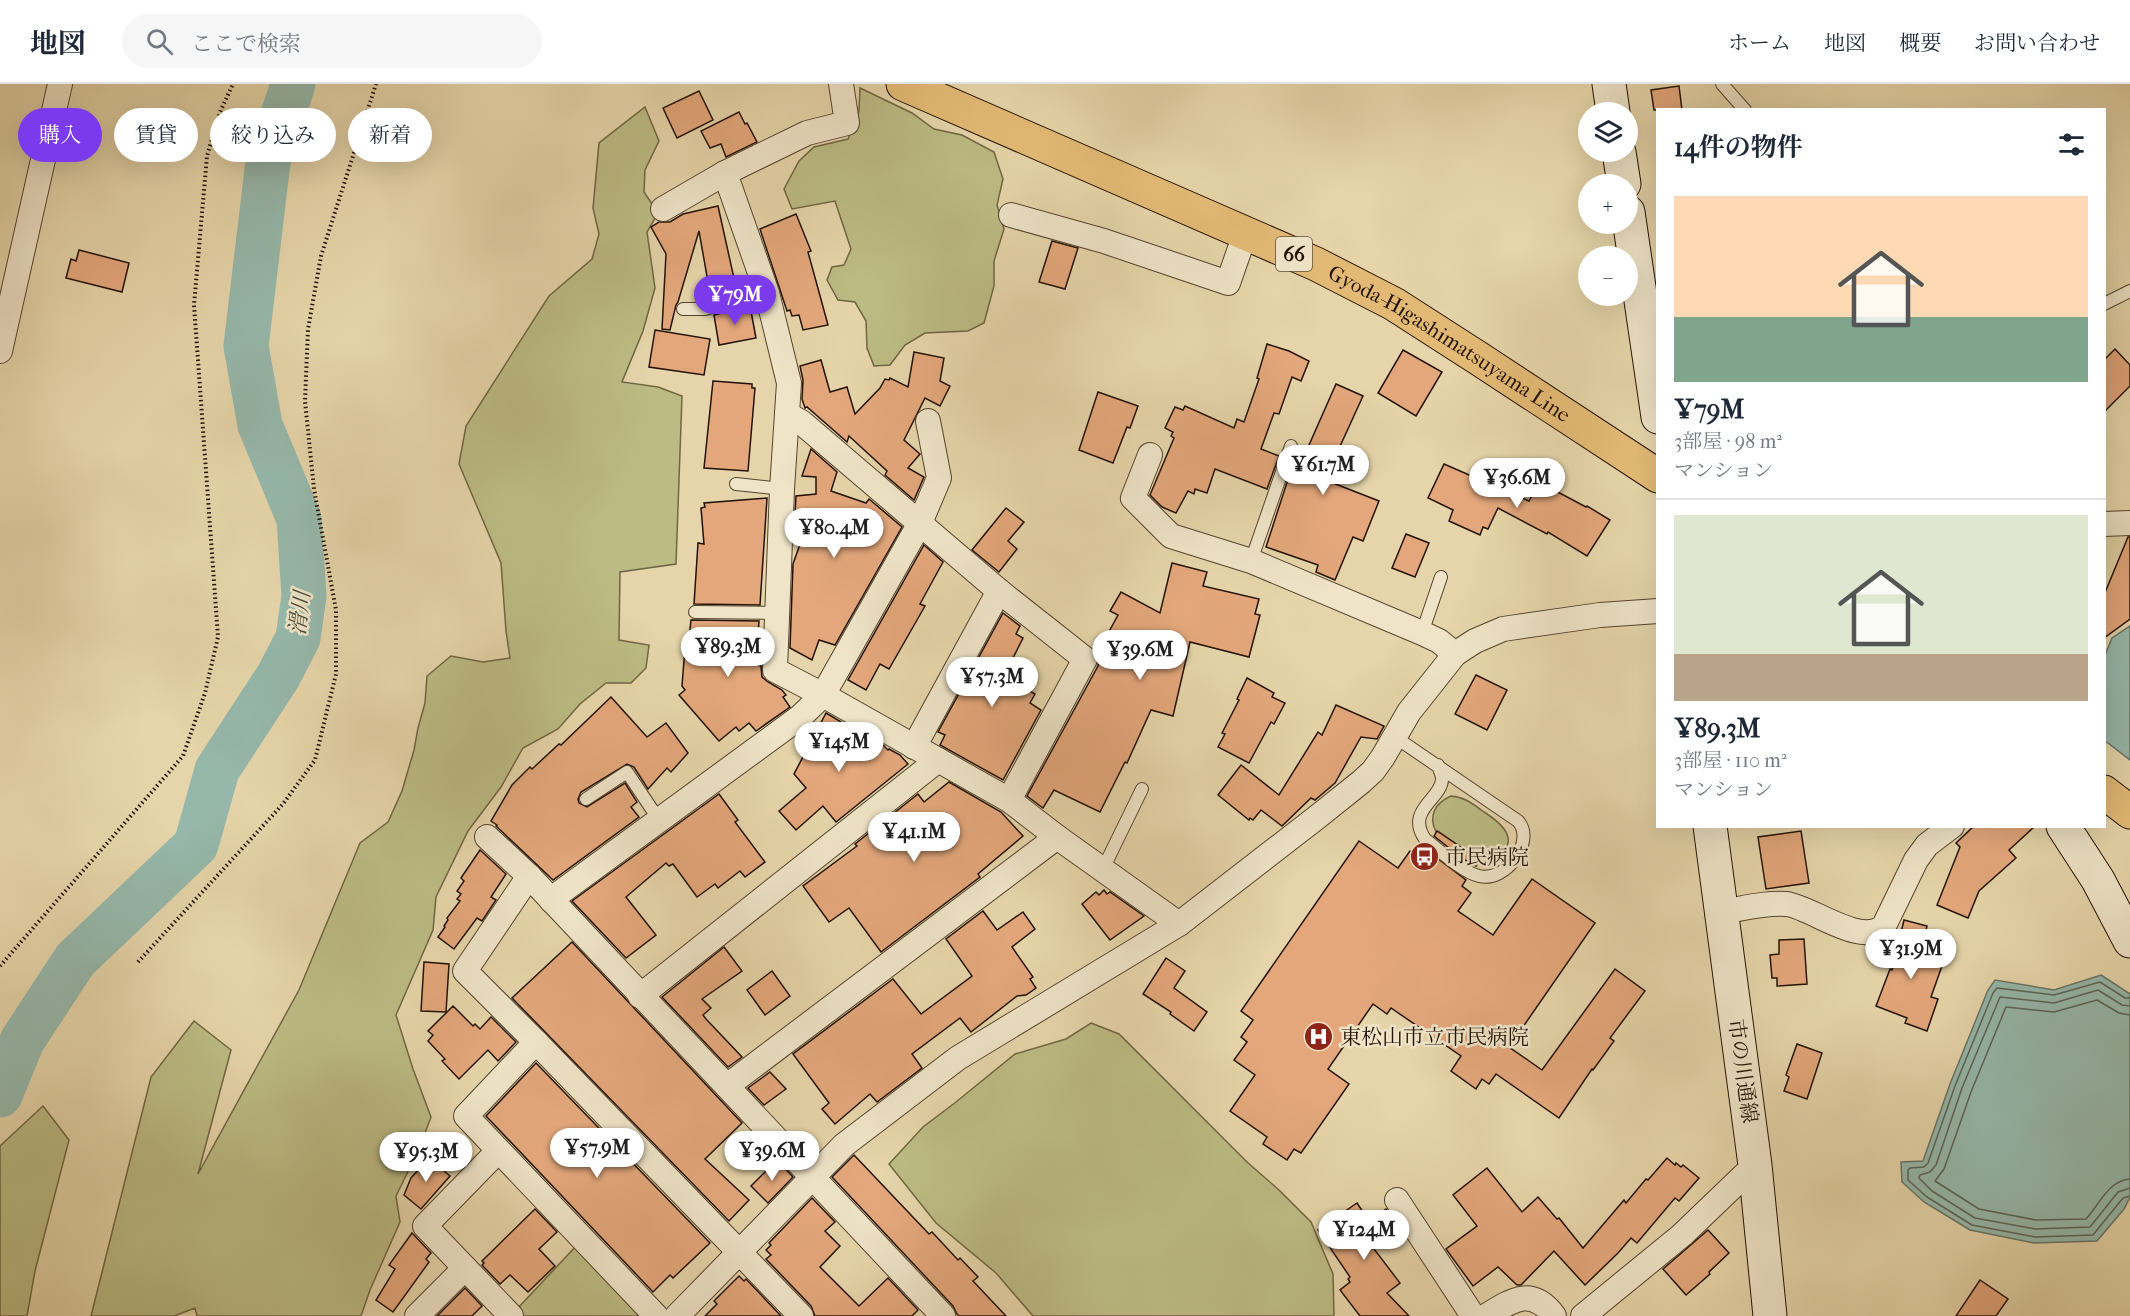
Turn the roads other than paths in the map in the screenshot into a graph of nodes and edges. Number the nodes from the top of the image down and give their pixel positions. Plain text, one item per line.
1 (60, 84) edge
2 (841, 84) edge
3 (903, 84) edge
4 (1609, 84) edge
5 (1722, 84) edge
6 (1612, 102) edge
7 (1743, 108) edge
8 (725, 172) junction
9 (663, 209) dead end
10 (1011, 215) dead end
11 (1245, 234) junction
12 (1631, 234) edge
13 (2130, 291) edge
14 (766, 292) junction
15 (2106, 303) edge
16 (683, 309) dead end
17 (0, 351) edge
18 (1656, 403) edge
19 (787, 414) junction
20 (928, 421) dead end
21 (1291, 446) dead end
22 (1150, 455) dead end
23 (1656, 475) edge
24 (736, 484) dead end
25 (782, 489) junction
26 (920, 523) junction
27 (2130, 523) edge
28 (2106, 524) edge
29 (1251, 561) junction
30 (1441, 577) dead end
31 (999, 591) junction
32 (1656, 611) edge
33 (695, 612) dead end
34 (777, 613) junction
35 (1422, 633) junction
36 (1455, 654) junction
37 (822, 695) junction
38 (1395, 737) junction
39 (914, 747) junction
40 (938, 760) junction
41 (1438, 765) junction
42 (1142, 789) dead end
43 (2106, 794) edge
44 (586, 800) dead end
45 (1009, 800) junction
46 (2130, 812) edge
47 (659, 820) junction
48 (1710, 828) edge
49 (1950, 828) edge
50 (2064, 828) edge
51 (487, 837) dead end
52 (1057, 837) junction
53 (1103, 869) junction
54 (529, 876) junction
55 (552, 901) junction
56 (1721, 912) junction
57 (1179, 924) junction
58 (2130, 941) edge
59 (640, 996) junction
60 (536, 1041) junction
61 (727, 1086) junction
62 (498, 1151) junction
63 (1755, 1165) junction
64 (813, 1177) junction
65 (1397, 1200) dead end
66 (740, 1253) junction
67 (465, 1268) junction
68 (417, 1316) edge
69 (512, 1316) edge
70 (656, 1316) edge
71 (677, 1316) edge
72 (801, 1316) edge
73 (943, 1316) edge
74 (1473, 1316) edge
75 (1486, 1316) edge
76 (1554, 1316) edge
77 (1583, 1316) edge
78 (1770, 1316) edge

1 - 17 street
2 - 8 street
3 - 11 main road, Gyoda-Higashimatsuyama Line / 66
4 - 6 street
5 - 7 lane
8 - 9 street
8 - 14 street
10 - 11 street
11 - 23 main road, Gyoda-Higashimatsuyama Line / 66
12 - 18 street
13 - 15 lane
14 - 16 lane
14 - 19 street
19 - 25 street
19 - 26 street
20 - 26 street
21 - 29 lane
22 - 29 street
24 - 25 lane
25 - 34 street
26 - 31 street
26 - 37 street
27 - 28 street
29 - 35 street
30 - 35 lane
31 - 39 street
31 - 45 street
32 - 36 street
33 - 34 lane
34 - 37 street
35 - 36 street
36 - 38 street
37 - 39 street
37 - 47 street
38 - 41 lane
38 - 57 street
39 - 40 street
40 - 45 street
40 - 59 street
41 - 41 lane
42 - 53 lane
43 - 46 main road
44 - 47 lane
45 - 52 street
47 - 55 street
48 - 56 street, 市の川通線
49 - 56 street
50 - 58 street
51 - 54 street
52 - 53 street
52 - 61 street
53 - 57 street
54 - 55 street
54 - 60 street
55 - 59 street
56 - 63 street, 市の川通線
57 - 64 street
59 - 61 street
60 - 62 street
60 - 66 street
61 - 64 street
62 - 67 street
62 - 70 street
63 - 77 street
63 - 78 street, 市の川通線
64 - 66 street
64 - 73 street
65 - 74 street
66 - 71 street
66 - 72 street
67 - 68 street
67 - 69 street
75 - 76 street

